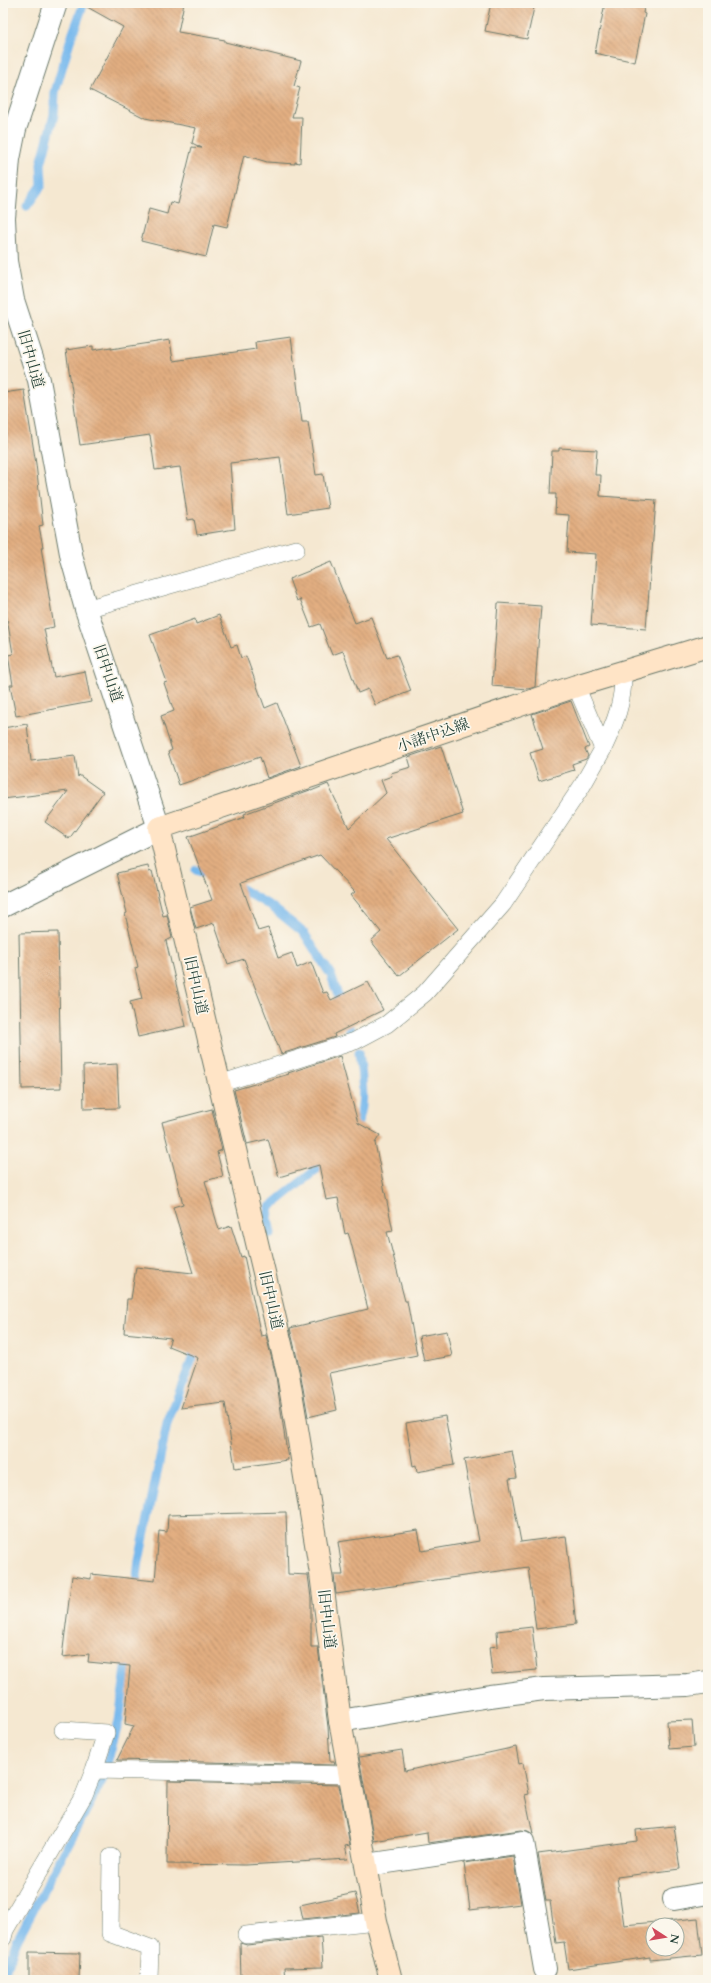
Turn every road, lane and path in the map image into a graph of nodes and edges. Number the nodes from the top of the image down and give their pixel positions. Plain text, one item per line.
1 (56, 3) edge
2 (296, 549) dead end
3 (86, 609) junction
4 (708, 646) edge
5 (623, 672) junction
6 (576, 686) junction
7 (603, 749) junction
8 (159, 828) junction
9 (3, 906) edge
10 (219, 1084) junction
11 (708, 1682) edge
12 (340, 1722) junction
13 (63, 1730) dead end
14 (94, 1770) junction
15 (351, 1775) junction
16 (111, 1856) dead end
17 (367, 1865) junction
18 (708, 1893) edge
19 (674, 1899) dead end
20 (376, 1921) junction
21 (246, 1935) dead end
22 (3, 1938) edge
23 (545, 1969) dead end
24 (149, 1980) edge
25 (391, 1980) edge

1 - 3 street, 旧中山道
2 - 3 lane
3 - 8 street, 旧中山道
4 - 5 main road, 小諸中込線
5 - 6 main road, 小諸中込線
5 - 7 lane
6 - 7 lane
6 - 8 main road, 小諸中込線
7 - 10 lane
8 - 9 street
8 - 10 main road, 旧中山道
10 - 12 main road, 旧中山道
11 - 12 street
12 - 15 main road, 旧中山道
13 - 14 lane
14 - 15 lane
14 - 22 lane
15 - 17 main road, 旧中山道
16 - 24 lane
17 - 20 main road, 旧中山道
17 - 23 street
18 - 19 street
20 - 21 lane
20 - 25 main road, 旧中山道

